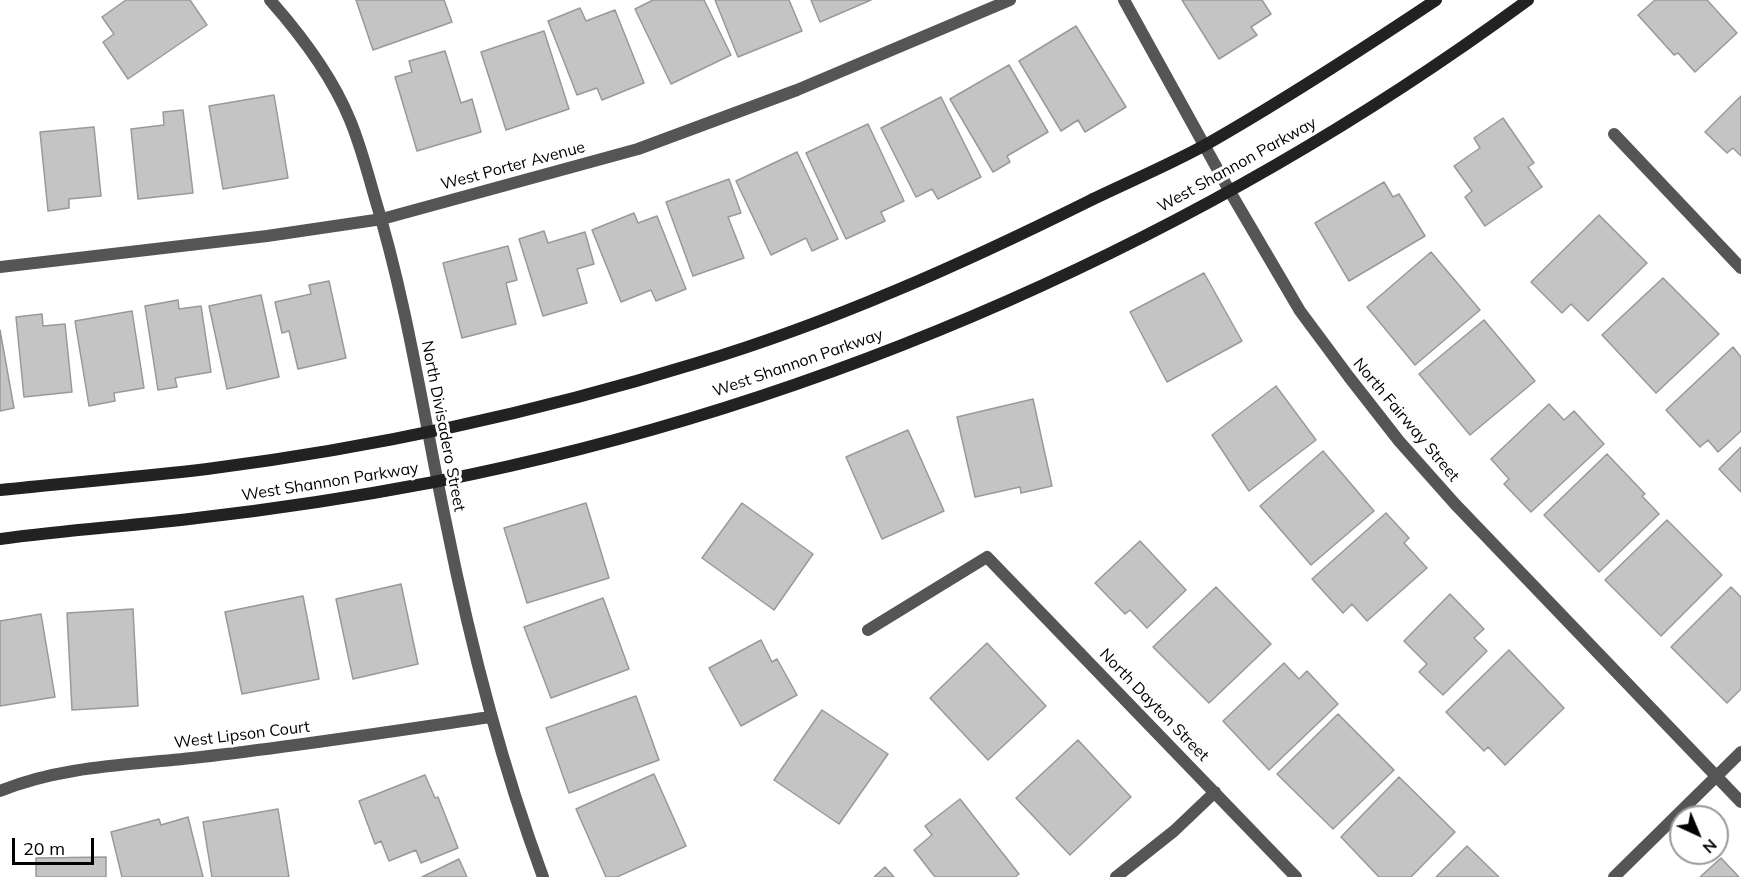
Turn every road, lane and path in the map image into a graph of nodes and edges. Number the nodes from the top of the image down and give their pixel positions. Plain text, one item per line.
1 (270, 0) edge
2 (1010, 0) edge
3 (1124, 0) edge
4 (1436, 0) edge
5 (1528, 0) edge
6 (1614, 134) dead end
7 (1205, 145) junction
8 (1228, 190) junction
9 (382, 219) junction
10 (0, 267) edge
11 (1741, 268) edge
12 (427, 431) junction
13 (438, 481) junction
14 (0, 490) edge
15 (0, 539) edge
16 (868, 630) dead end
17 (490, 717) junction
18 (1741, 752) edge
19 (1716, 776) junction
20 (0, 791) edge
21 (1215, 792) junction
22 (1741, 802) edge
23 (543, 877) edge
24 (1116, 877) edge
25 (1296, 877) edge
26 (1614, 877) edge

1 - 9 street, North Divisadero Street
2 - 9 street, West Porter Avenue
3 - 7 street, North Fairway Street
4 - 7 street, West Shannon Parkway
5 - 8 street, West Shannon Parkway
6 - 11 street
7 - 8 street, North Fairway Street
7 - 12 street, West Shannon Parkway
8 - 13 street, West Shannon Parkway
8 - 19 street, North Fairway Street
9 - 10 street, West Porter Avenue
9 - 12 street, North Divisadero Street
12 - 13 street, North Divisadero Street
12 - 14 street, West Shannon Parkway
13 - 15 street, West Shannon Parkway
13 - 17 street, North Divisadero Street
16 - 21 street, North Dayton Street
17 - 20 street, West Lipson Court
17 - 23 street, North Divisadero Street
18 - 19 street
19 - 22 street, North Fairway Street
19 - 26 street
21 - 24 street
21 - 25 street, North Dayton Street

